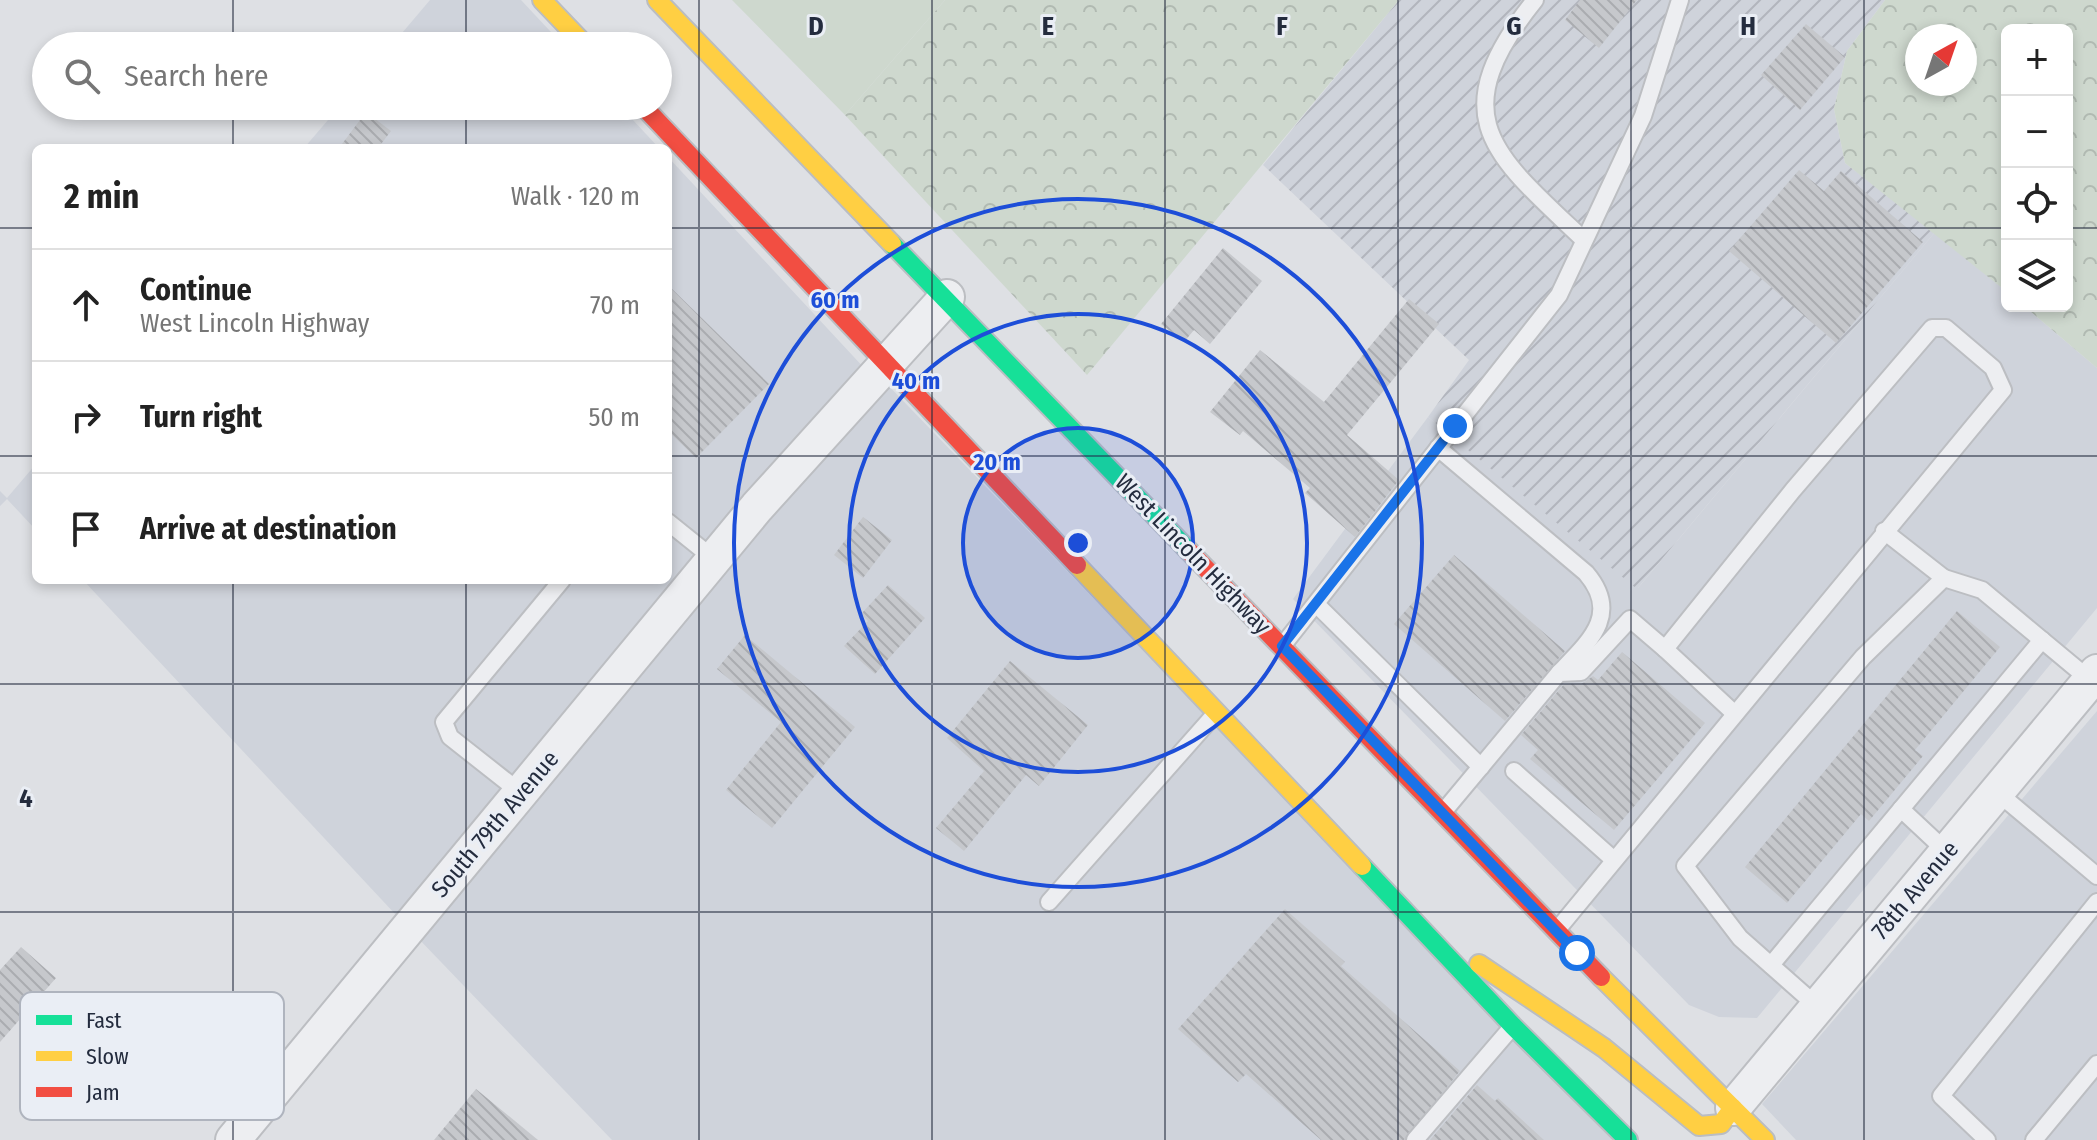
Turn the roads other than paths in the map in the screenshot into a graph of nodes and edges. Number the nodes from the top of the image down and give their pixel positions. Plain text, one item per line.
1 (542, 0) edge
2 (657, 0) edge
3 (1535, 0) edge
4 (1680, 0) edge
5 (573, 32) edge
6 (656, 120) edge
7 (1584, 240) junction
8 (947, 297) junction
9 (887, 362) junction
10 (1438, 448) junction
11 (672, 525) edge
12 (1884, 531) junction
13 (714, 559) junction
14 (1944, 578) junction
15 (559, 584) edge
16 (1316, 604) junction
17 (2042, 640) junction
18 (1282, 646) junction
19 (1665, 649) junction
20 (1559, 673) junction
21 (2093, 676) edge
22 (1217, 712) junction
23 (1735, 714) junction
24 (1481, 767) junction
25 (1514, 771) dead end
26 (1997, 792) junction
27 (521, 793) junction
28 (1901, 809) junction
29 (1442, 813) junction
30 (1947, 852) junction
31 (1614, 860) junction
32 (2097, 876) edge
33 (1049, 902) dead end
34 (2097, 902) edge
35 (1414, 921) junction
36 (1556, 931) junction
37 (1771, 965) junction
38 (1818, 1007) junction
39 (1513, 1026) junction
40 (2097, 1064) edge
41 (284, 1079) edge
42 (1733, 1108) junction
43 (250, 1120) edge
44 (233, 1140) edge
45 (1415, 1140) edge
46 (1628, 1140) edge
47 (1765, 1140) edge
48 (1987, 1140) edge
49 (2034, 1140) edge

1 - 5 main road
2 - 8 main road, West Lincoln Highway
3 - 7 lane
4 - 7 lane
6 - 9 main road
7 - 10 lane
8 - 9 street, South 79th Avenue
8 - 18 main road, West Lincoln Highway
9 - 13 street, South 79th Avenue
9 - 22 main road
10 - 16 lane
10 - 20 lane
11 - 13 lane
12 - 14 lane
12 - 19 lane
12 - 23 lane
13 - 27 street, South 79th Avenue
14 - 17 lane
14 - 37 lane
15 - 27 lane
16 - 18 lane
16 - 24 lane
17 - 21 lane
17 - 28 lane
18 - 29 main road, West Lincoln Highway
19 - 20 lane
19 - 23 lane
20 - 24 lane
21 - 26 street, 78th Avenue
22 - 33 lane
22 - 35 main road
23 - 31 lane
24 - 29 lane
25 - 31 lane
26 - 30 street, 78th Avenue
26 - 32 lane
27 - 41 street, South 79th Avenue
28 - 30 lane
28 - 37 lane
29 - 36 main road, West Lincoln Highway
30 - 38 street, 78th Avenue
31 - 36 lane
34 - 48 lane
35 - 39 main road
35 - 42 main road
36 - 42 main road, West Lincoln Highway
37 - 38 lane
38 - 42 street, 78th Avenue
39 - 45 lane
39 - 46 main road
40 - 49 lane
42 - 47 main road, West Lincoln Highway
43 - 44 street, South 79th Avenue

